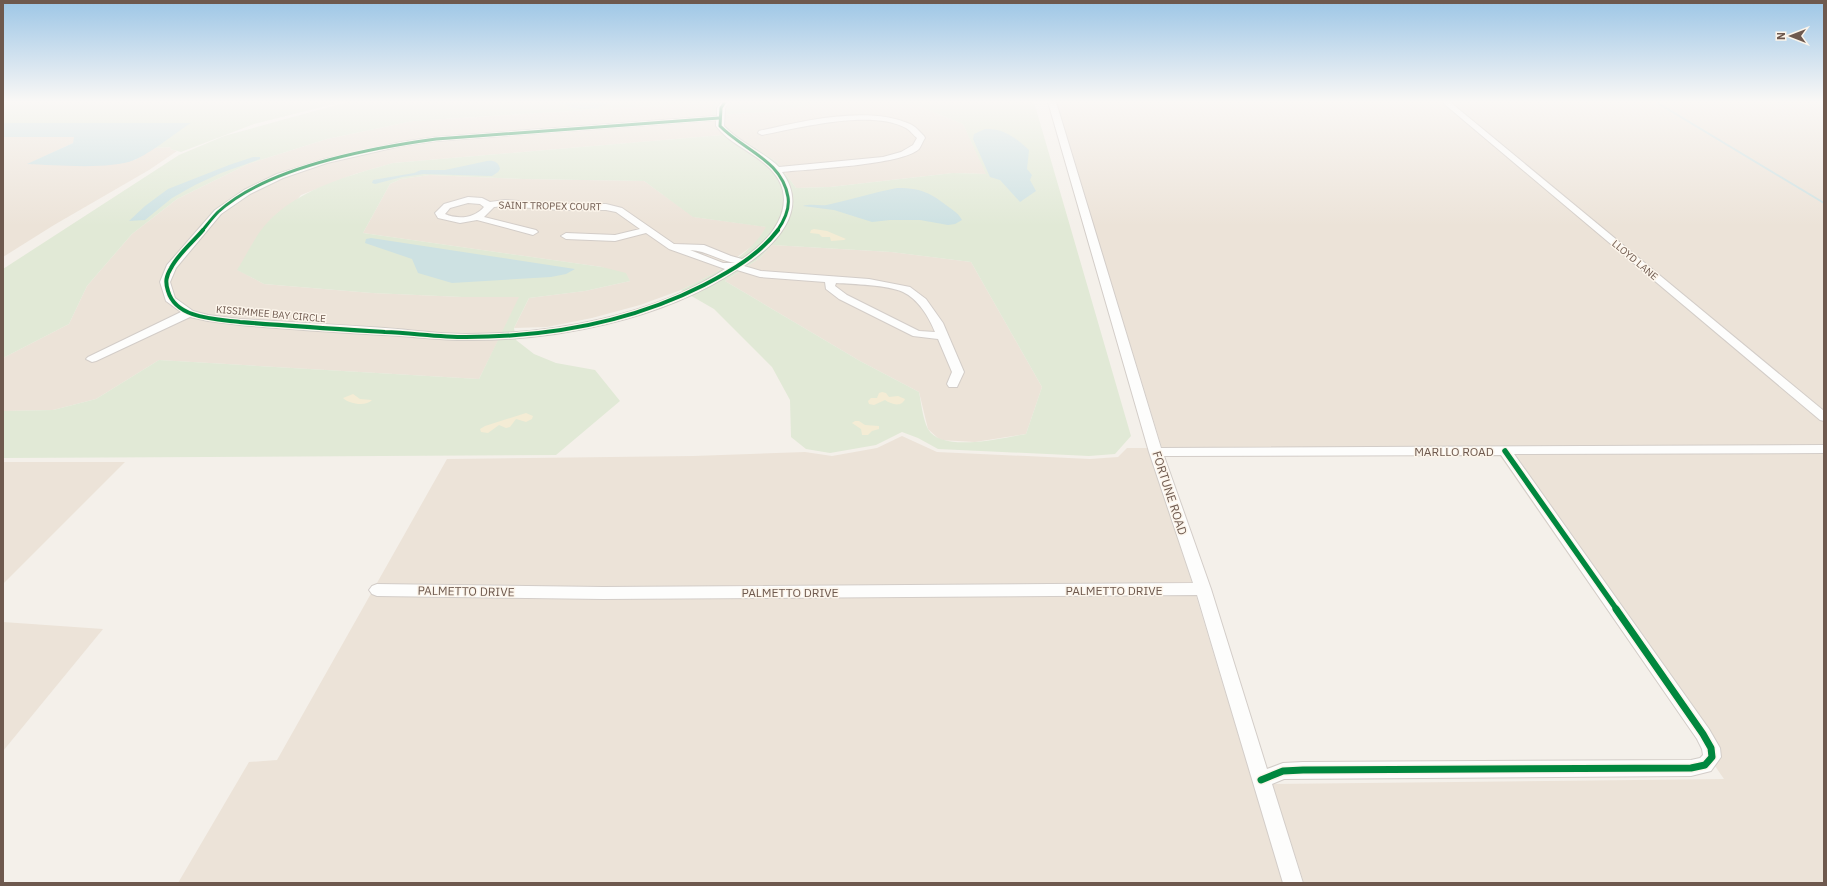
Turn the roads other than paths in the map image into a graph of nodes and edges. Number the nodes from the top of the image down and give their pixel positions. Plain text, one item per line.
1 (406, 143) edge
2 (741, 143) edge
3 (918, 143) edge
4 (1064, 143) edge
5 (1496, 143) edge
6 (778, 170) junction
7 (489, 205) junction
8 (476, 217) junction
9 (646, 230) junction
10 (533, 232) dead end
11 (566, 236) dead end
12 (740, 265) junction
13 (831, 279) junction
14 (189, 313) junction
15 (943, 336) junction
16 (92, 359) dead end
17 (953, 384) dead end
18 (1824, 417) edge
19 (1824, 449) edge
20 (1505, 451) junction
21 (1156, 452) junction
22 (1203, 589) junction
23 (377, 590) dead end
24 (1261, 780) junction
25 (1293, 883) edge

1 - 14 street, KISSIMMEE BAY CIRCLE
2 - 6 street, KISSIMMEE BAY CIRCLE
3 - 6 street
4 - 21 street, FORTUNE ROAD
5 - 18 street, LLOYD LANE
6 - 12 street, KISSIMMEE BAY CIRCLE
7 - 8 street, SAINT TROPEX COURT
7 - 8 street, SAINT TROPEX COURT
7 - 9 street, SAINT TROPEX COURT
8 - 10 street
9 - 11 street
9 - 12 street, SAINT TROPEX COURT
12 - 13 street, SAINT TROPEX COURT
12 - 14 street, KISSIMMEE BAY CIRCLE
13 - 15 street
13 - 15 street, SAINT TROPEX COURT
14 - 16 street
15 - 17 street, SAINT TROPEX COURT
19 - 20 street, MARLLO ROAD
20 - 21 street, MARLLO ROAD
20 - 24 street
21 - 22 street, FORTUNE ROAD
22 - 23 street, PALMETTO DRIVE
22 - 24 street, FORTUNE ROAD
24 - 25 street, FORTUNE ROAD

